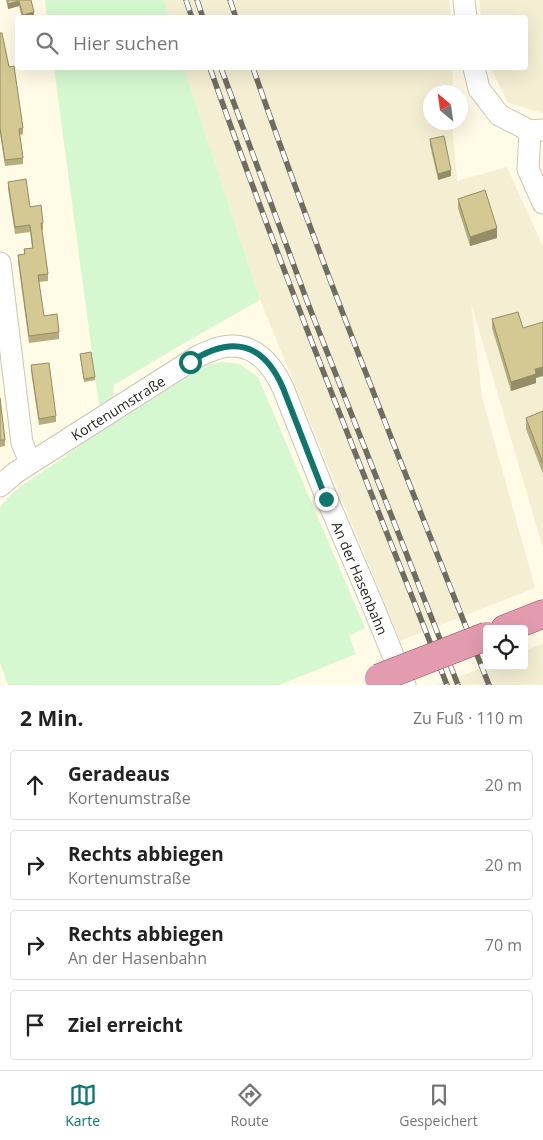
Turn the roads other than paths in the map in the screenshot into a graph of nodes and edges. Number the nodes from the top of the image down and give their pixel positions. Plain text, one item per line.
1 (464, 0) edge
2 (466, 15) edge
3 (474, 70) edge
4 (534, 137) edge
5 (543, 203) edge
6 (0, 264) edge
7 (268, 362) joint
8 (30, 462) junction
9 (0, 486) edge
10 (543, 614) edge
11 (515, 625) edge
12 (483, 638) edge
13 (382, 683) edge

1 - 2 street
3 - 4 street
4 - 5 street
6 - 8 street
7 - 8 street, Kortenumstraße
7 - 13 street, An der Hasenbahn
8 - 9 street, Kortenumstraße
10 - 11 main road
12 - 13 main road, bridge

